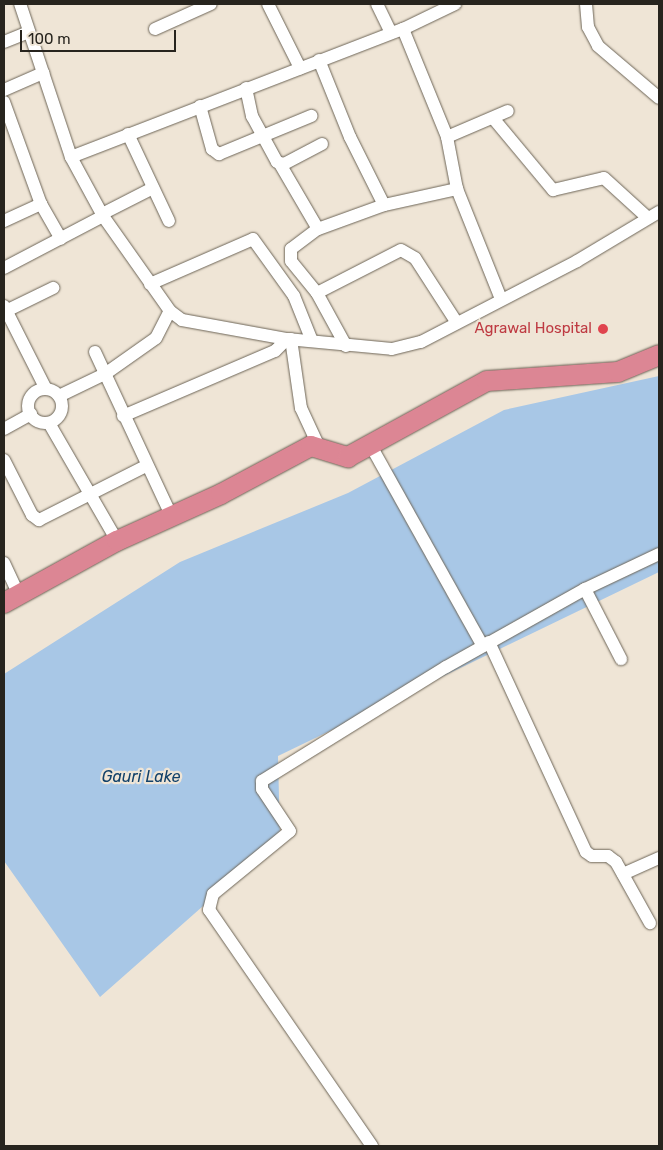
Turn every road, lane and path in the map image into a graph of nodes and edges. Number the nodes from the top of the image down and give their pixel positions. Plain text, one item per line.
1 (20, 4) edge
2 (209, 4) edge
3 (268, 4) edge
4 (377, 4) edge
5 (455, 4) edge
6 (586, 4) edge
7 (155, 29) dead end
8 (397, 31) junction
9 (29, 32) junction
10 (4, 42) edge
11 (319, 60) junction
12 (300, 68) junction
13 (42, 73) junction
14 (246, 88) junction
15 (4, 90) edge
16 (659, 98) edge
17 (4, 102) edge
18 (200, 106) junction
19 (508, 111) dead end
20 (311, 116) dead end
21 (493, 118) junction
22 (128, 134) junction
23 (263, 136) junction
24 (447, 137) junction
25 (322, 144) dead end
26 (70, 157) junction
27 (280, 164) junction
28 (153, 188) junction
29 (457, 190) junction
30 (41, 204) junction
31 (384, 205) junction
32 (659, 212) edge
33 (102, 215) junction
34 (648, 218) junction
35 (4, 221) edge
36 (169, 221) dead end
37 (318, 230) junction
38 (61, 239) junction
39 (4, 268) edge
40 (150, 284) junction
41 (53, 288) dead end
42 (317, 293) junction
43 (501, 299) junction
44 (5, 310) edge
45 (170, 311) junction
46 (457, 323) junction
47 (289, 339) junction
48 (312, 341) junction
49 (346, 346) junction
50 (95, 352) dead end
51 (659, 355) edge
52 (104, 374) junction
53 (46, 389) junction
54 (59, 396) junction
55 (30, 414) junction
56 (124, 416) junction
57 (49, 423) junction
58 (4, 429) edge
59 (371, 446) junction
60 (319, 447) junction
61 (4, 460) edge
62 (146, 466) junction
63 (91, 495) junction
64 (172, 517) junction
65 (117, 541) junction
66 (659, 554) edge
67 (4, 563) edge
68 (585, 590) junction
69 (12, 599) edge
70 (486, 644) junction
71 (621, 659) dead end
72 (659, 858) edge
73 (623, 874) junction
74 (650, 923) dead end
75 (372, 1146) edge

1 - 9 street
2 - 7 street
3 - 12 street
4 - 8 street
5 - 8 street
6 - 16 street
8 - 11 street
8 - 24 street
9 - 10 street
9 - 13 street
11 - 12 street
11 - 31 street
12 - 14 street
13 - 15 street
13 - 26 street
14 - 18 street
14 - 23 street
17 - 30 street
18 - 22 street
18 - 23 street
19 - 21 street
20 - 23 street
21 - 24 street
21 - 34 street
22 - 26 street
22 - 28 street
23 - 27 street
24 - 29 street
25 - 27 street
26 - 33 street
27 - 37 street
28 - 33 street
28 - 36 street
29 - 31 street
29 - 43 street
30 - 35 street
30 - 38 street
31 - 37 street
32 - 34 street
33 - 38 street
33 - 40 street
34 - 43 street
37 - 42 street
38 - 39 street
40 - 45 street
40 - 48 street
41 - 44 street
42 - 46 street
42 - 49 street
43 - 46 street
44 - 53 street
45 - 47 street
45 - 52 street
46 - 49 street
47 - 48 street
47 - 56 street
47 - 60 street
48 - 49 street
50 - 52 street
51 - 59 highway
52 - 54 street
52 - 56 street
53 - 54 street
53 - 55 street
54 - 57 street
55 - 57 street
55 - 58 street
56 - 62 street
57 - 63 street
59 - 60 highway
59 - 70 street
60 - 64 highway
61 - 63 street
62 - 63 street
62 - 64 street
63 - 65 street
64 - 65 highway
65 - 69 highway
66 - 68 street
67 - 69 street
68 - 70 street
68 - 71 street
70 - 73 street
70 - 75 street
72 - 73 street
73 - 74 street

